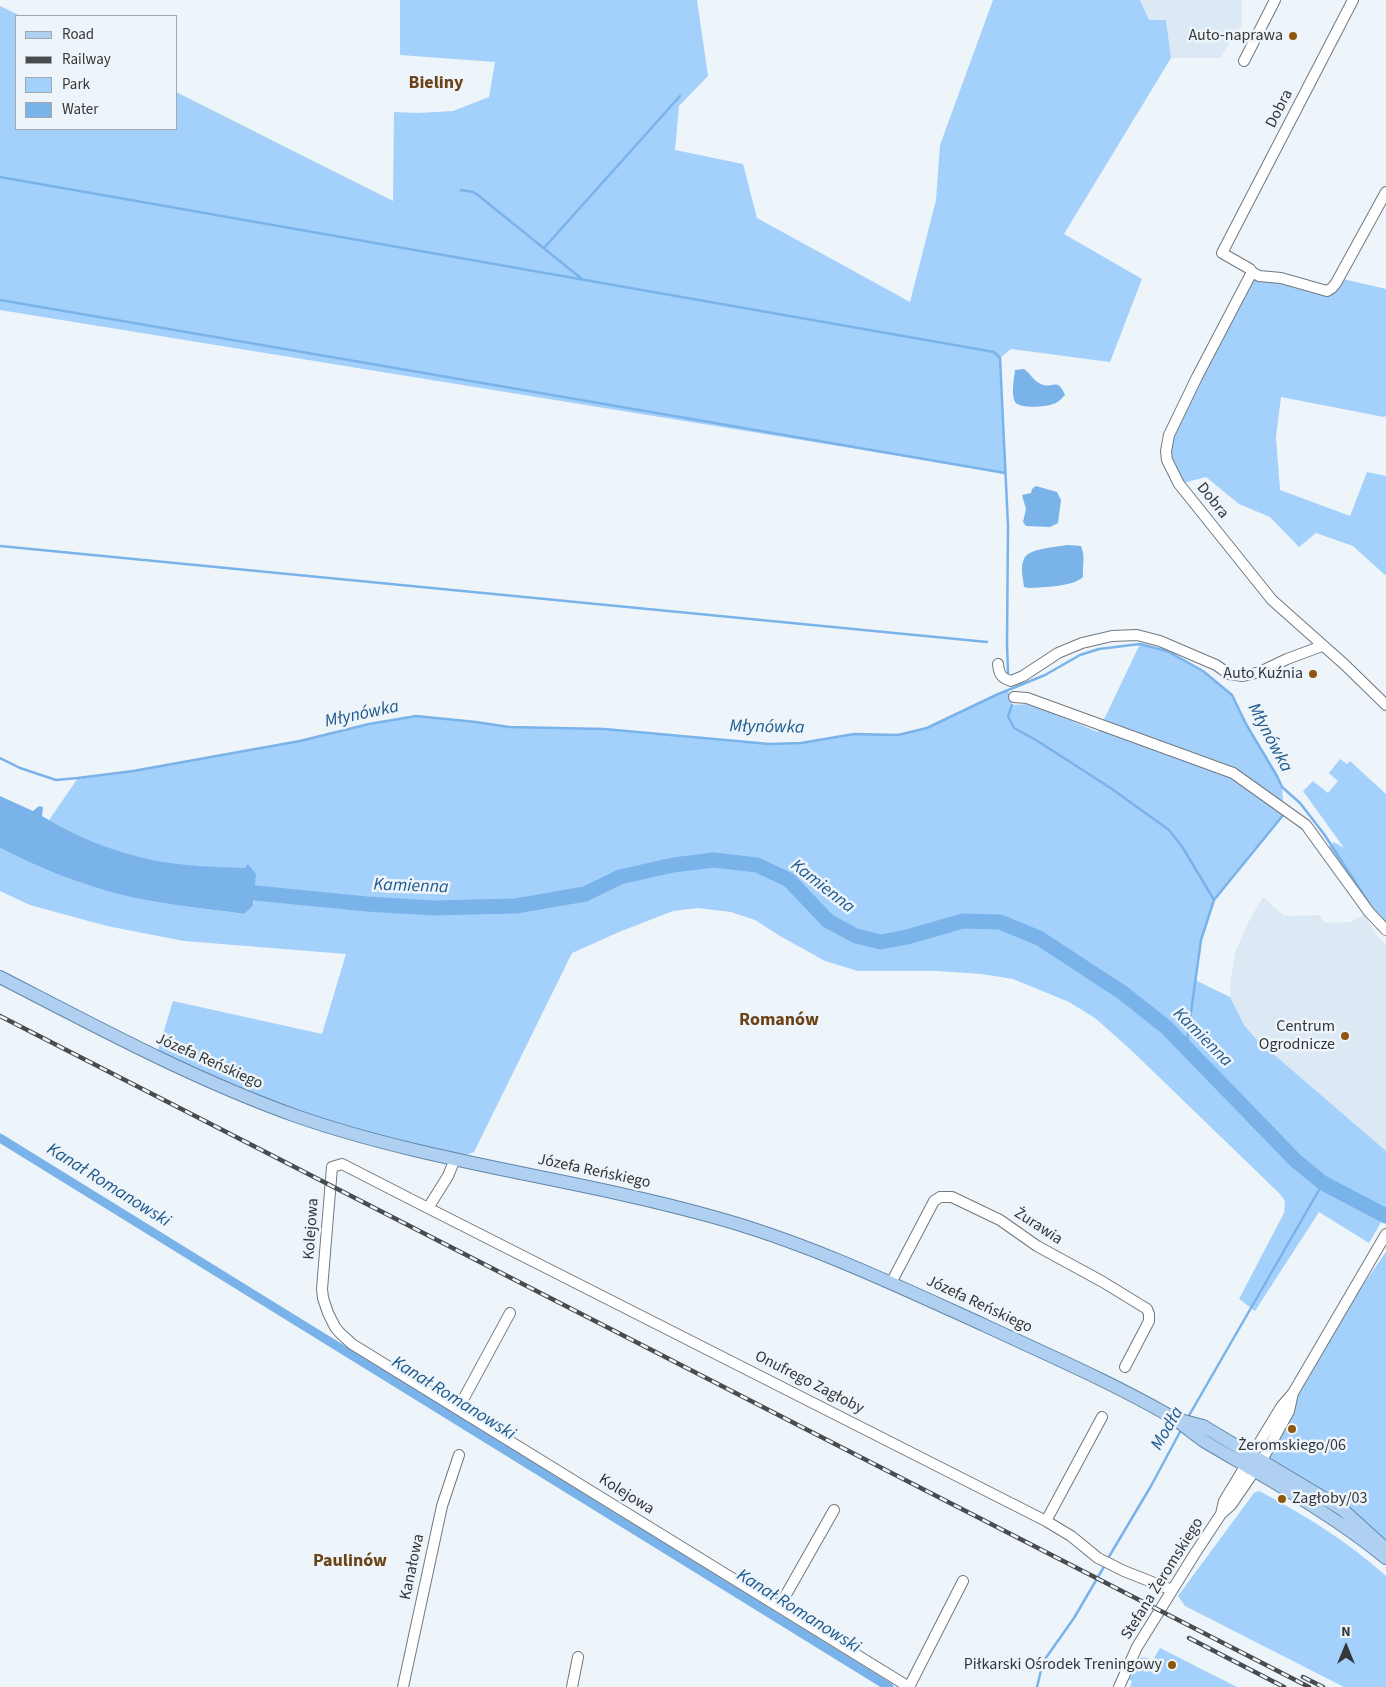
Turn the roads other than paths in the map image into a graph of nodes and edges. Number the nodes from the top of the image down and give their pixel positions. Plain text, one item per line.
1 (1275, 0) edge
2 (1352, 0) edge
3 (1244, 61) dead end
4 (1386, 192) edge
5 (1252, 272) junction
6 (1322, 646) junction
7 (998, 664) dead end
8 (1014, 698) dead end
9 (1386, 705) edge
10 (1386, 930) edge
11 (0, 977) edge
12 (455, 1159) junction
13 (335, 1165) joint
14 (428, 1208) junction
15 (1384, 1237) edge
16 (891, 1283) junction
17 (510, 1313) dead end
18 (1125, 1366) dead end
19 (458, 1409) junction
20 (1102, 1416) dead end
21 (458, 1455) dead end
22 (1254, 1463) junction
23 (834, 1510) dead end
24 (1046, 1521) junction
25 (1386, 1549) edge
26 (1386, 1558) edge
27 (963, 1581) dead end
28 (1172, 1590) junction
29 (779, 1607) junction
30 (578, 1657) dead end
31 (403, 1687) edge
32 (572, 1687) edge
33 (909, 1687) edge
34 (1119, 1687) edge

1 - 3 street
2 - 5 street, Dobra
4 - 5 street, Dobra
5 - 6 street, Dobra
6 - 7 street
6 - 9 street, Dobra
8 - 10 street
11 - 12 main road, Józefa Reńskiego
12 - 14 street
12 - 16 main road, Józefa Reńskiego
13 - 14 street, Onufrego Zagłoby
13 - 19 street, Kolejowa
14 - 24 street, Onufrego Zagłoby
15 - 22 street, Stefana Żeromskiego
16 - 18 street, Żurawia
16 - 22 main road, Józefa Reńskiego
17 - 19 street
19 - 29 street, Kolejowa
20 - 24 street
21 - 31 street, Kanałowa
22 - 25 main road
22 - 26 main road
22 - 28 street, Stefana Żeromskiego
23 - 29 street
24 - 28 street, Onufrego Zagłoby
27 - 33 street, Kolejowa
28 - 34 street, Stefana Żeromskiego
29 - 33 street, Kolejowa
30 - 32 street

